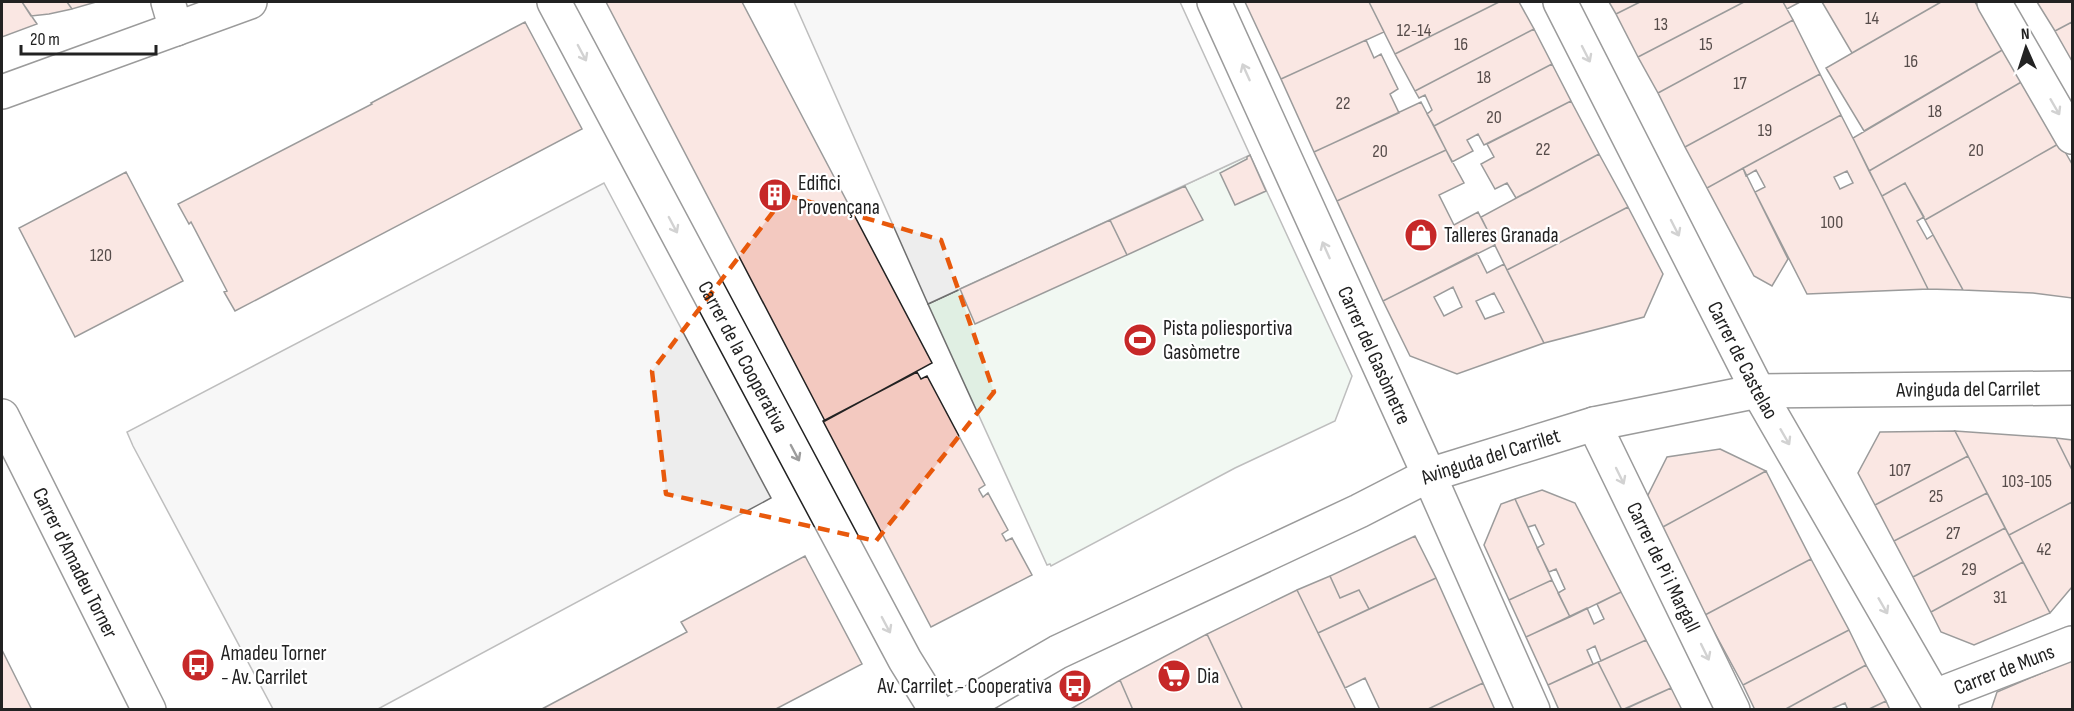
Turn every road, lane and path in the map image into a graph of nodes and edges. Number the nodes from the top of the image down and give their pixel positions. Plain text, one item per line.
1 (250, 2) edge
2 (554, 2) edge
3 (1214, 2) edge
4 (1560, 2) edge
5 (1994, 2) edge
6 (172, 15) edge
7 (2, 92) edge
8 (2073, 137) edge
9 (2073, 388) edge
10 (1758, 391) junction
11 (2, 416) edge
12 (1594, 424) junction
13 (1429, 475) junction
14 (2073, 643) edge
15 (1939, 703) edge
16 (149, 710) edge
17 (936, 710) edge
18 (958, 710) edge
19 (1533, 710) edge
20 (1732, 710) edge

1 - 6 street
2 -> 17 street, Carrer de la Cooperativa
13 -> 3 street, Carrer del Gasòmetre
4 -> 10 street, Carrer de Castelao
5 -> 8 street
6 - 7 street
9 - 10 street, Avinguda del Carrilet
10 - 12 street, Avinguda del Carrilet
10 -> 15 street, Carrer de Castelao
11 - 16 street, Carrer d'Amadeu Torner
12 - 13 street, Avinguda del Carrilet
12 -> 20 street, Carrer de Pi i Margall
13 - 18 street, Avinguda del Carrilet
13 - 19 street, Carrer del Gasòmetre
14 - 15 street, Carrer de Muns

